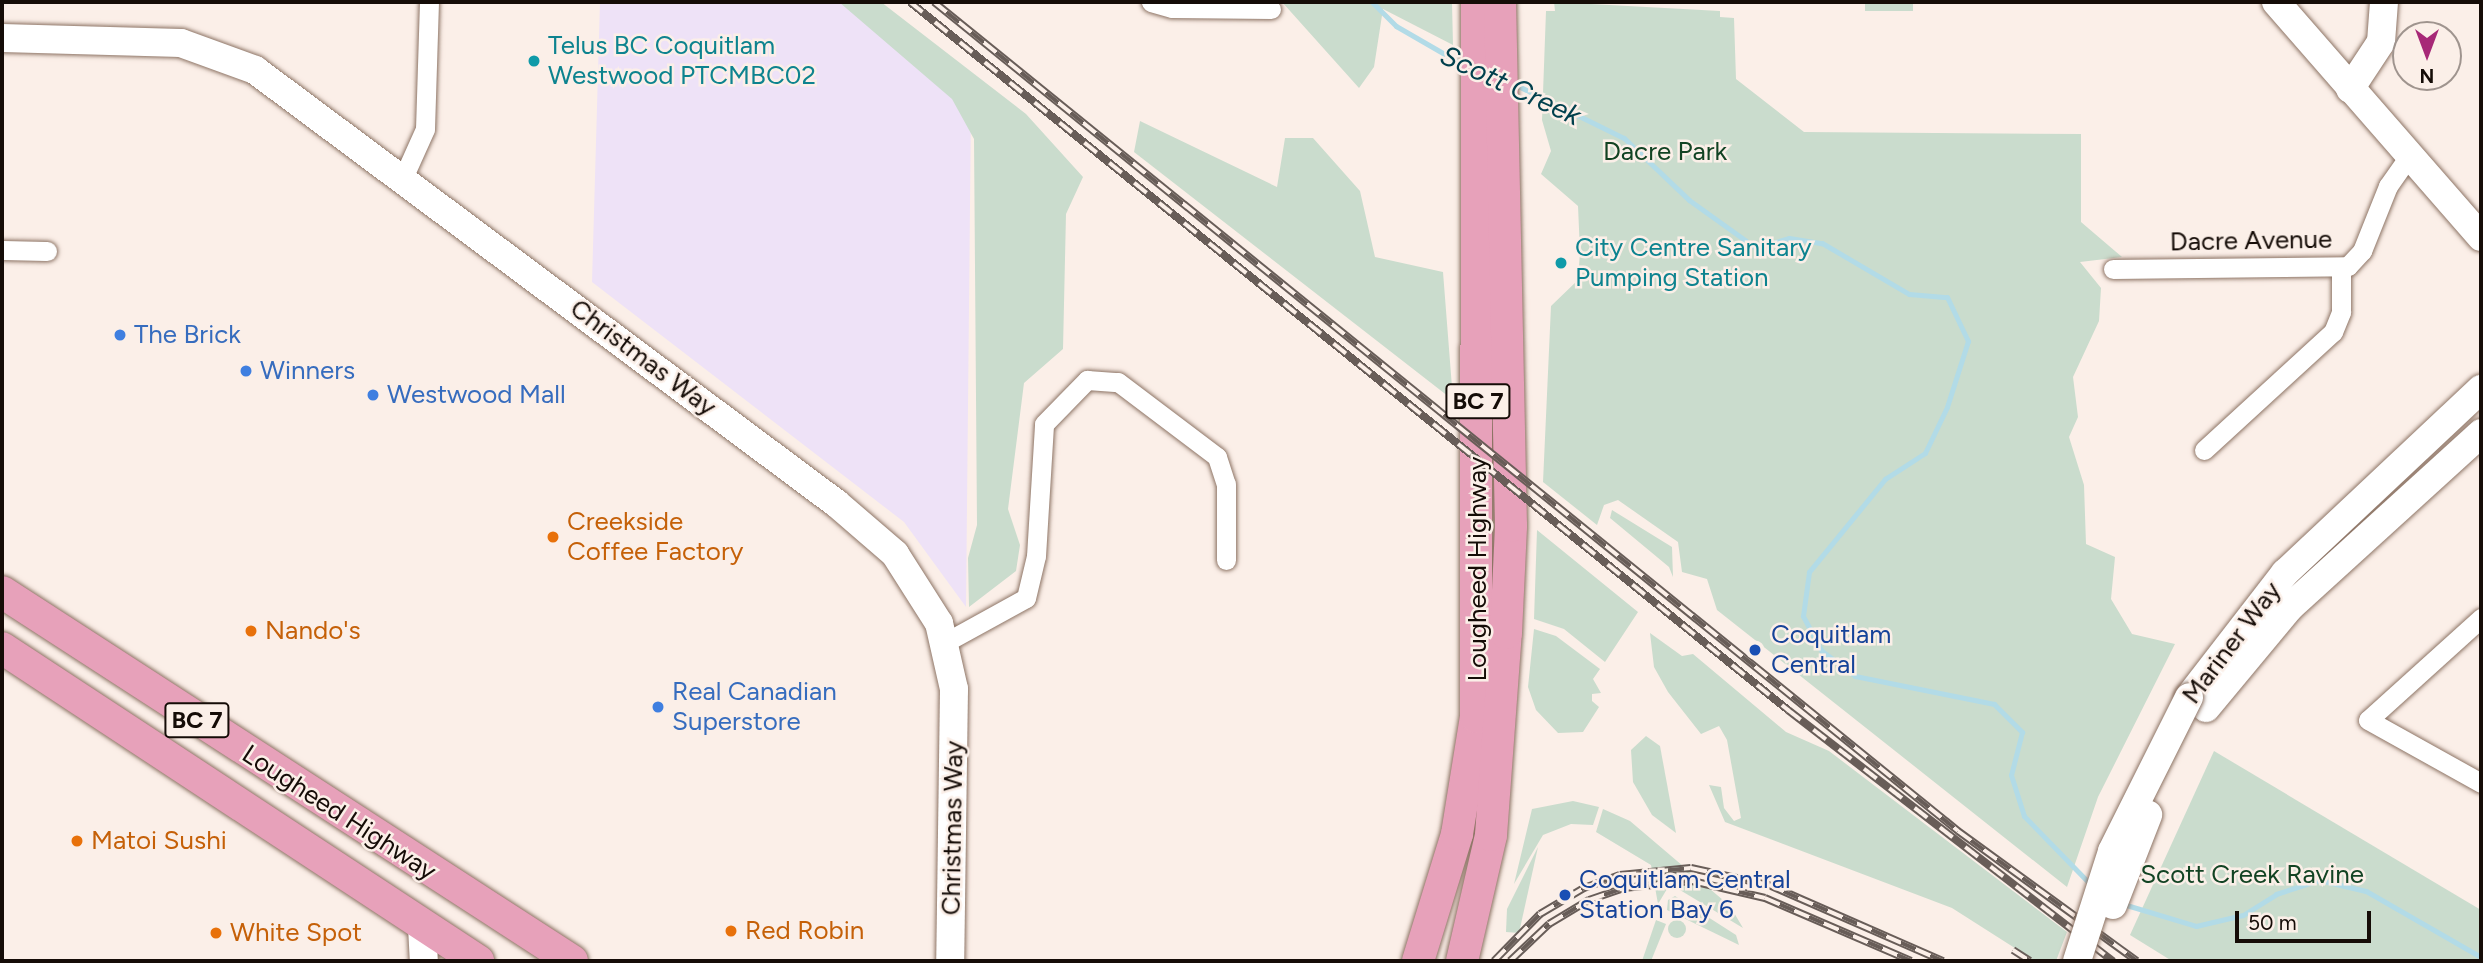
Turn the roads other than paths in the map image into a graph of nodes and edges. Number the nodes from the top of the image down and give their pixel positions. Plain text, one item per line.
1 (429, 2) edge
2 (1153, 2) edge
3 (1500, 2) edge
4 (2276, 2) edge
5 (2384, 2) edge
6 (1271, 9) dead end
7 (1484, 22) edge
8 (2, 38) edge
9 (2350, 89) junction
10 (1488, 92) junction
11 (2408, 157) junction
12 (403, 178) junction
13 (2481, 237) edge
14 (2, 250) edge
15 (47, 251) dead end
16 (2341, 268) junction
17 (2113, 269) dead end
18 (2481, 389) edge
19 (2481, 433) edge
20 (2204, 450) dead end
21 (1226, 560) dead end
22 (2, 593) edge
23 (2481, 618) edge
24 (946, 642) junction
25 (2, 648) edge
26 (2197, 703) junction
27 (2481, 783) edge
28 (422, 926) junction
29 (424, 961) edge
30 (478, 961) edge
31 (572, 961) edge
32 (950, 961) edge
33 (1418, 961) edge
34 (1462, 961) edge
35 (2077, 961) edge
36 (2097, 961) edge

1 - 12 street
2 - 6 street
3 - 7 main road, Lougheed Highway / BC 7
4 - 9 main road
5 - 9 main road
7 - 10 main road, Lougheed Highway / BC 7
8 - 12 main road, Christmas Way
9 - 11 main road
10 - 33 main road, Lougheed Highway / BC 7
10 - 34 main road, Lougheed Highway / BC 7
11 - 13 main road
11 - 16 street, Dacre Avenue
12 - 24 main road, Christmas Way
14 - 15 street
16 - 17 street, Dacre Avenue
16 - 20 street
18 - 26 main road, Mariner Way
19 - 26 main road, Mariner Way
21 - 24 street
22 - 31 main road, Lougheed Highway / BC 7
23 - 27 street
24 - 32 main road, Christmas Way
25 - 28 main road, Lougheed Highway / BC 7
26 - 35 main road, Mariner Way, bridge
26 - 36 main road, Mariner Way, bridge
28 - 29 main road
28 - 30 main road, Lougheed Highway / BC 7

